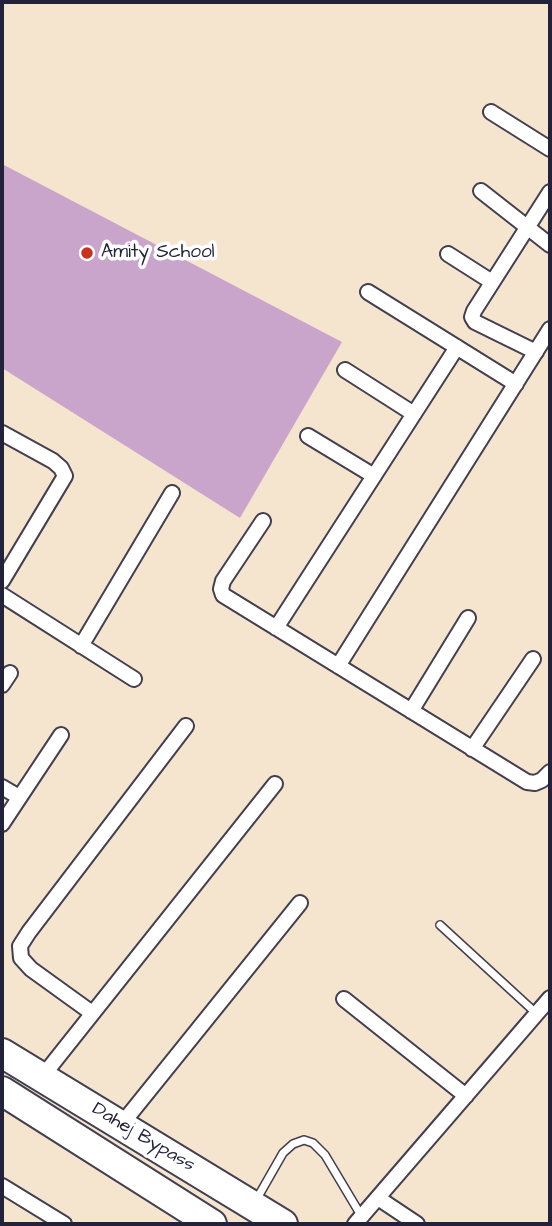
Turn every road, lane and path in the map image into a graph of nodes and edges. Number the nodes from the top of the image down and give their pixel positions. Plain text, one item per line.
1 (491, 112) dead end
2 (550, 149) edge
3 (481, 191) dead end
4 (550, 192) edge
5 (528, 227) junction
6 (550, 245) edge
7 (448, 254) dead end
8 (492, 282) junction
9 (368, 292) dead end
10 (550, 329) edge
11 (457, 347) junction
12 (536, 352) junction
13 (345, 369) dead end
14 (516, 384) junction
15 (414, 414) junction
16 (2, 433) edge
17 (308, 436) dead end
18 (374, 476) junction
19 (172, 493) dead end
20 (262, 521) dead end
21 (2, 582) edge
22 (2, 595) edge
23 (468, 618) dead end
24 (276, 628) junction
25 (81, 646) junction
26 (533, 659) dead end
27 (338, 666) junction
28 (134, 679) dead end
29 (411, 711) junction
30 (186, 726) dead end
31 (61, 735) dead end
32 (472, 749) junction
33 (550, 772) edge
34 (275, 784) dead end
35 (2, 787) edge
36 (19, 797) junction
37 (2, 824) edge
38 (300, 903) dead end
39 (440, 925) dead end
40 (550, 998) edge
41 (344, 999) dead end
42 (92, 1013) junction
43 (537, 1014) junction
44 (2, 1053) edge
45 (42, 1077) junction
46 (2, 1091) edge
47 (466, 1096) junction
48 (121, 1125) junction
49 (2, 1186) edge
50 (378, 1198) junction
51 (253, 1205) junction
52 (359, 1220) edge
53 (64, 1224) edge
54 (212, 1224) edge
55 (283, 1224) edge
56 (417, 1224) edge

1 - 2 street
3 - 5 street
4 - 5 street
5 - 6 street
5 - 8 street
7 - 8 street
8 - 12 street
9 - 11 street
10 - 12 street
11 - 14 street
11 - 15 street
12 - 14 street
13 - 15 street
14 - 27 street
15 - 18 street
16 - 21 street
17 - 18 street
18 - 24 street
19 - 25 street
20 - 24 street
22 - 25 street
23 - 29 street
24 - 27 street
25 - 28 street
26 - 32 street
27 - 29 street
29 - 32 street
30 - 42 street
31 - 36 street
32 - 33 street
34 - 42 street
35 - 36 street
36 - 37 street
38 - 48 street
39 - 43 lane
40 - 43 street
41 - 47 street
42 - 45 street
43 - 47 street
44 - 45 highway, Dahej Bypass
45 - 48 highway, Dahej Bypass
46 - 54 highway, Dahej Bypass
47 - 50 street
48 - 51 highway, Dahej Bypass
49 - 53 street
50 - 52 street
50 - 56 street
51 - 52 lane
51 - 55 highway, Dahej Bypass

